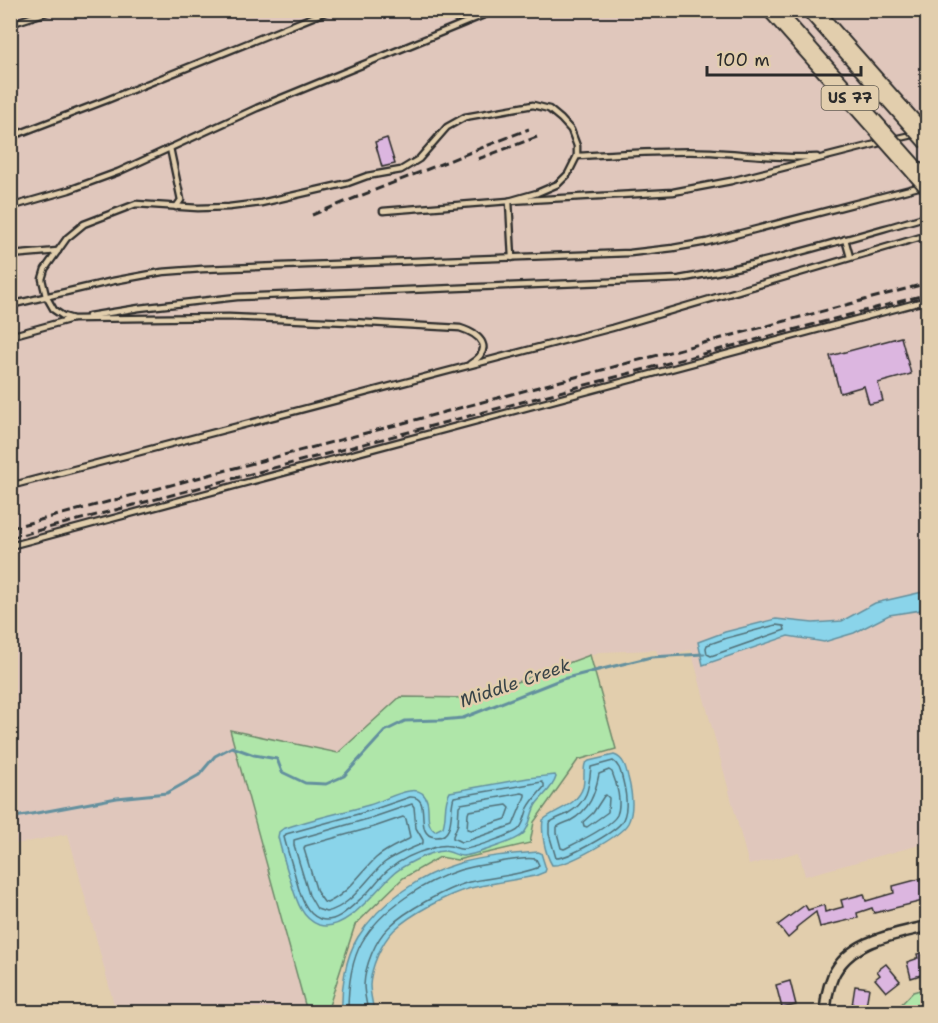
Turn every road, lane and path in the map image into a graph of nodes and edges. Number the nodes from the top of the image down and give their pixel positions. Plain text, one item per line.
1 (52, 10) edge
2 (330, 10) edge
3 (496, 10) edge
4 (772, 10) edge
5 (812, 10) edge
6 (10, 24) edge
7 (927, 131) edge
8 (10, 137) edge
9 (927, 141) edge
10 (170, 148) junction
11 (578, 156) junction
12 (828, 157) junction
13 (927, 185) edge
14 (509, 201) junction
15 (10, 207) edge
16 (176, 207) junction
17 (383, 211) dead end
18 (927, 216) edge
19 (927, 234) edge
20 (845, 239) junction
21 (58, 251) junction
22 (10, 255) edge
23 (850, 257) junction
24 (512, 258) junction
25 (46, 296) junction
26 (927, 300) edge
27 (10, 306) edge
28 (73, 319) junction
29 (10, 336) edge
30 (470, 364) junction
31 (10, 486) edge
32 (10, 546) edge
33 (927, 926) edge
34 (826, 1012) edge

1 - 6 lane
2 - 8 lane
3 - 10 lane
4 - 13 highway, US 77, bridge
5 - 9 highway, US 77, bridge
7 - 12 lane
10 - 15 lane
10 - 16 lane
11 - 12 lane
11 - 14 lane
11 - 16 lane
12 - 14 lane
13 - 24 lane
14 - 17 lane
14 - 24 lane
16 - 21 lane
18 - 20 lane
19 - 23 lane
20 - 23 lane
20 - 28 lane
21 - 22 lane
21 - 25 lane
23 - 30 lane
24 - 25 lane
25 - 27 lane
25 - 28 lane
26 - 32 lane
28 - 29 lane
28 - 30 lane
30 - 31 lane
33 - 34 street

